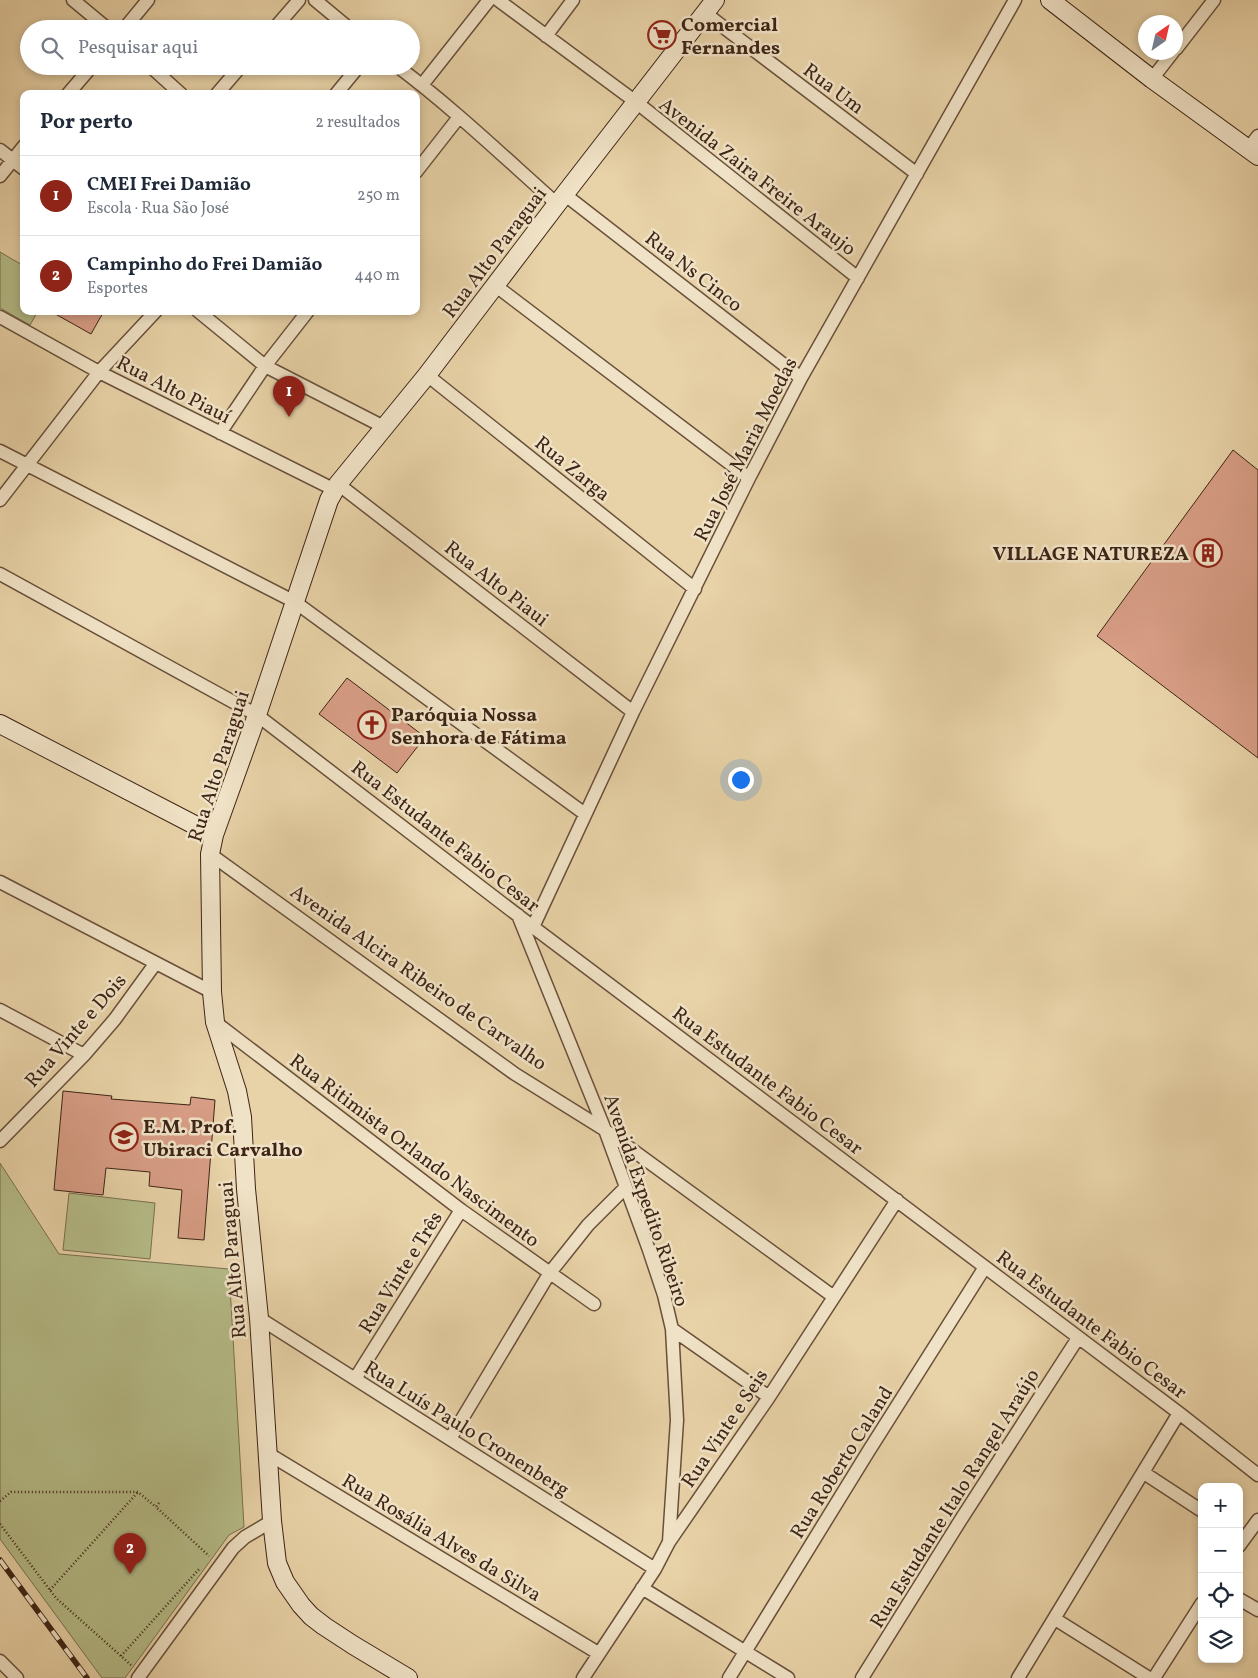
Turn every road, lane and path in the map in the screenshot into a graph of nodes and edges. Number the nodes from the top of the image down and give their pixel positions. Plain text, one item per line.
1 (73, 0) edge
2 (148, 0) edge
3 (299, 0) edge
4 (315, 0) edge
5 (489, 0) edge
6 (498, 0) edge
7 (572, 0) edge
8 (1014, 0) edge
9 (1214, 0) edge
10 (1060, 2) edge
11 (710, 7) edge
12 (97, 20) edge
13 (131, 20) edge
14 (282, 20) edge
15 (339, 20) edge
16 (546, 36) junction
17 (1183, 40) edge
18 (1167, 60) edge
19 (84, 75) edge
20 (160, 75) edge
21 (233, 75) edge
22 (352, 75) edge
23 (409, 75) edge
24 (1152, 79) junction
25 (422, 85) junction
26 (71, 90) edge
27 (177, 90) edge
28 (220, 90) edge
29 (339, 90) edge
30 (636, 102) junction
31 (459, 117) junction
32 (1255, 147) edge
33 (0, 150) edge
34 (20, 151) edge
35 (12, 160) junction
36 (20, 166) edge
37 (420, 167) edge
38 (917, 174) junction
39 (0, 176) edge
40 (560, 199) junction
41 (858, 278) junction
42 (496, 286) junction
43 (152, 315) edge
44 (203, 315) edge
45 (305, 315) edge
46 (0, 317) edge
47 (265, 366) junction
48 (99, 372) junction
49 (427, 375) junction
50 (801, 378) junction
51 (384, 427) junction
52 (220, 433) junction
53 (0, 451) edge
54 (26, 466) junction
55 (748, 478) junction
56 (336, 487) junction
57 (0, 500) edge
58 (0, 574) edge
59 (695, 589) junction
60 (295, 602) junction
61 (633, 712) junction
62 (257, 715) junction
63 (0, 724) edge
64 (584, 814) junction
65 (214, 834) junction
66 (210, 854) junction
67 (0, 882) edge
68 (518, 915) junction
69 (533, 927) junction
70 (155, 964) junction
71 (212, 992) junction
72 (0, 1010) edge
73 (215, 1022) junction
74 (84, 1055) junction
75 (605, 1130) junction
76 (0, 1141) edge
77 (625, 1188) junction
78 (897, 1200) junction
79 (461, 1210) junction
80 (985, 1267) junction
81 (549, 1274) junction
82 (834, 1296) junction
83 (594, 1304) dead end
84 (259, 1318) junction
85 (672, 1329) junction
86 (1078, 1338) junction
87 (355, 1379) junction
88 (769, 1397) junction
89 (1179, 1413) junction
90 (450, 1439) junction
91 (267, 1453) junction
92 (1144, 1473) junction
93 (1258, 1475) edge
94 (138, 1492) junction
95 (0, 1501) edge
96 (159, 1503) dead end
97 (156, 1508) junction
98 (1198, 1508) edge
99 (1258, 1520) edge
100 (272, 1521) junction
101 (0, 1524) edge
102 (1243, 1541) edge
103 (669, 1542) junction
104 (204, 1564) dead end
105 (220, 1565) junction
106 (655, 1569) junction
107 (642, 1588) junction
108 (50, 1590) junction
109 (1243, 1601) edge
110 (1198, 1609) edge
111 (1258, 1610) edge
112 (1055, 1619) junction
113 (745, 1652) junction
114 (598, 1653) junction
115 (121, 1656) junction
116 (0, 1661) edge
117 (389, 1673) edge
118 (140, 1676) edge
119 (16, 1678) edge
120 (408, 1678) edge
121 (582, 1678) edge
122 (729, 1678) edge
123 (788, 1678) edge
124 (862, 1678) edge
125 (1018, 1678) edge
126 (1149, 1678) edge
127 (1154, 1678) edge

1 - 12 street
2 - 13 street
3 - 14 street
4 - 15 street
5 - 25 street
6 - 16 street, Avenida Zaira Freire Araujo
7 - 16 street
8 - 38 street, Rua José Maria Moedas
9 - 17 street
10 - 24 street
11 - 30 street, Rua Alto Paraguai
11 - 38 street, Rua Um
16 - 30 street, Avenida Zaira Freire Araujo
18 - 24 street
19 - 26 street
20 - 27 street
21 - 28 street
22 - 29 street
23 - 25 street, Rua Ns Cinco
24 - 32 street
25 - 31 street, Rua Ns Cinco
30 - 40 street, Rua Alto Paraguai
30 - 41 street, Avenida Zaira Freire Araujo
31 - 37 street
31 - 40 street, Rua Ns Cinco
33 - 35 street
34 - 35 street
35 - 36 street
35 - 39 street
38 - 41 street, Rua José Maria Moedas
40 - 42 street, Rua Alto Paraguai
40 - 50 street, Rua Ns Cinco
41 - 50 street, Rua José Maria Moedas
42 - 49 street, Rua Alto Paraguai
42 - 55 street
43 - 48 street
44 - 47 street
45 - 47 street
46 - 48 street, Rua Alto Piauí
47 - 51 street
47 - 52 street
48 - 52 street, Rua Alto Piauí
48 - 54 street
49 - 51 street, Rua Alto Paraguai
49 - 59 street, Rua Zarga
50 - 55 street, Rua José Maria Moedas
51 - 56 street, Rua Alto Paraguai
52 - 56 street, Rua Alto Piauí
53 - 54 street
54 - 57 street
54 - 60 street
55 - 59 street, Rua José Maria Moedas
56 - 60 street, Rua Alto Paraguai
56 - 61 street, Rua Alto Piaui
58 - 62 street, Rua Estudante Fabio Cesar
59 - 61 street, Rua José Maria Moedas
60 - 62 street, Rua Alto Paraguai
60 - 64 street
61 - 64 street, Rua José Maria Moedas
62 - 65 street, Rua Alto Paraguai
62 - 68 street, Rua Estudante Fabio Cesar
63 - 65 street
64 - 69 street, Rua José Maria Moedas
65 - 66 street, Rua Alto Paraguai
66 - 71 street, Rua Alto Paraguai
66 - 75 street, Avenida Alcira Ribeiro de Carvalho
67 - 70 street
68 - 69 street, Rua Estudante Fabio Cesar
68 - 75 street, Avenida Expedito Ribeiro
69 - 78 street, Rua Estudante Fabio Cesar
70 - 71 street
70 - 74 street, Rua Vinte e Dois
71 - 73 street, Rua Alto Paraguai
72 - 74 street
73 - 79 street, Rua Ritimista Orlando Nascimento
73 - 84 street, Rua Alto Paraguai
74 - 76 street, Rua Vinte e Dois
75 - 77 street, Avenida Expedito Ribeiro
75 - 82 street, Avenida Alcira Ribeiro de Carvalho
77 - 81 street
77 - 85 street, Avenida Expedito Ribeiro
78 - 80 street, Rua Estudante Fabio Cesar
78 - 82 street, Rua Vinte e Seis
79 - 81 street, Rua Ritimista Orlando Nascimento
79 - 87 street, Rua Vinte e Três
80 - 86 street, Rua Estudante Fabio Cesar
80 - 113 street, Rua Roberto Caland
81 - 83 street, Rua Ritimista Orlando Nascimento
81 - 90 street
82 - 88 street, Rua Vinte e Seis
84 - 87 street, Rua Luís Paulo Cronenberg
84 - 91 street, Rua Alto Paraguai
85 - 88 street
85 - 103 street, Avenida Expedito Ribeiro
86 - 89 street, Rua Estudante Fabio Cesar
86 - 124 street, Rua Estudante Italo Rangel Araújo
87 - 90 street, Rua Luís Paulo Cronenberg
88 - 103 street, Rua Vinte e Seis
89 - 92 street
89 - 93 street, Rua Estudante Fabio Cesar
90 - 106 street, Rua Luís Paulo Cronenberg
91 - 100 street, Rua Alto Paraguai
91 - 114 street, Rua Rosália Alves da Silva
92 - 98 street
92 - 112 street
94 - 95 path
94 - 97 path
94 - 108 path
96 - 97 path
97 - 105 path
99 - 102 street
100 - 105 street
100 - 117 street, Rua Alto Paraguai
101 - 108 path
103 - 106 street, Rua Vinte e Seis
104 - 115 path
105 - 118 street
106 - 107 street, Rua Vinte e Seis
107 - 113 street
107 - 114 street, Rua Vinte e Seis
108 - 115 path
109 - 111 street
110 - 127 street
112 - 125 street
112 - 126 street
113 - 122 street, Rua Roberto Caland
113 - 123 street
114 - 121 street, Rua Vinte e Seis
115 - 118 path
116 - 119 street
117 - 120 street, Rua Alto Paraguai

